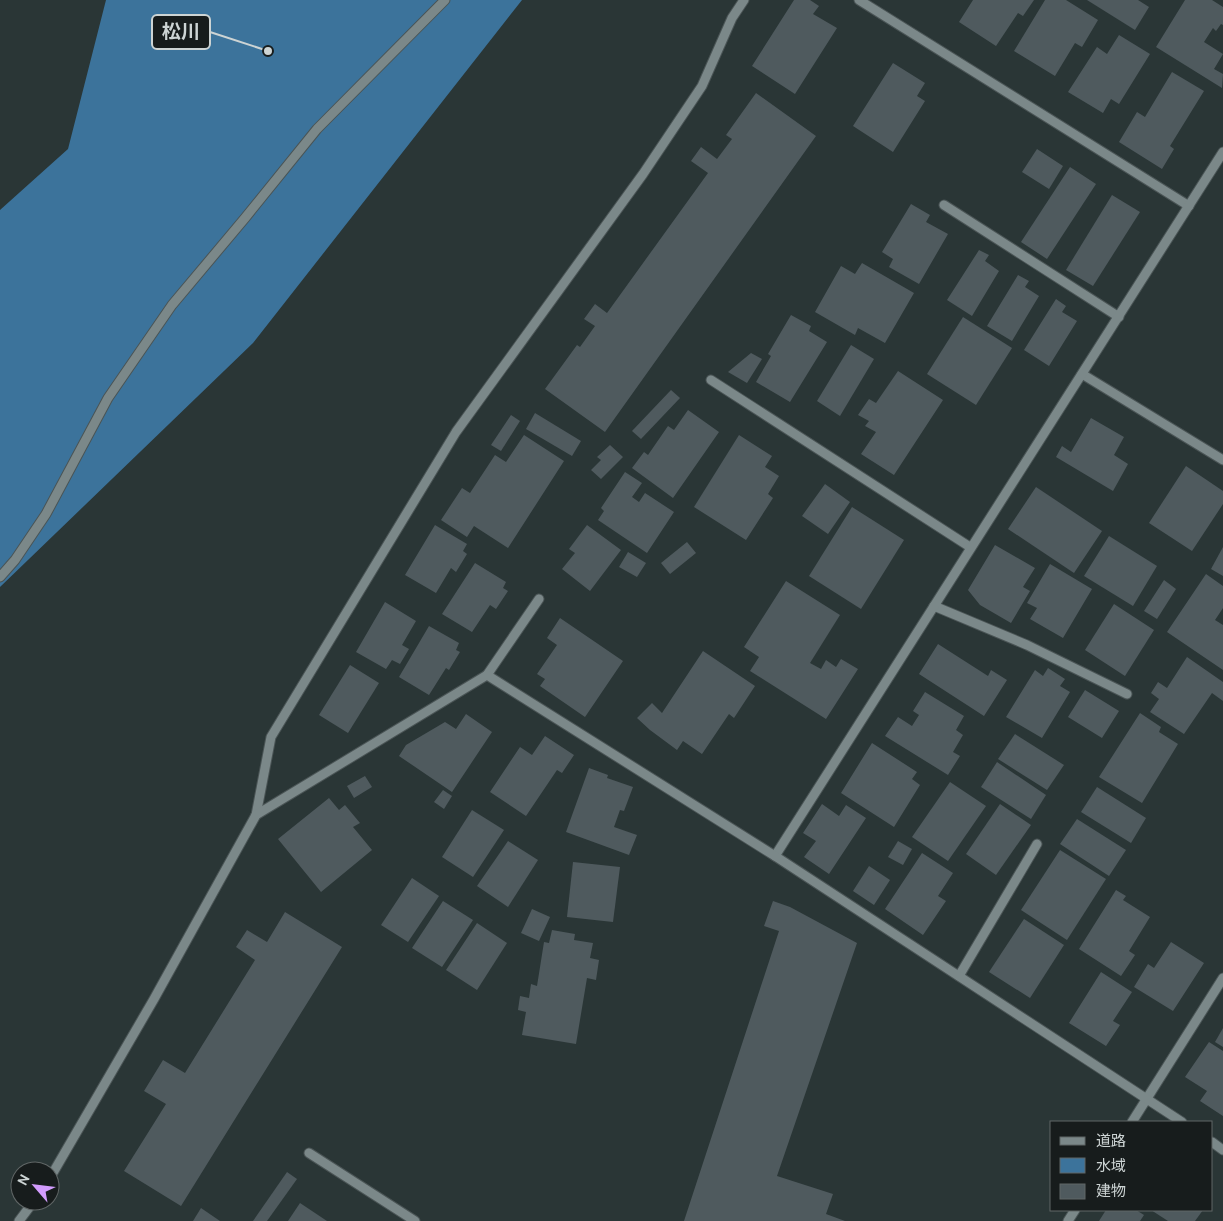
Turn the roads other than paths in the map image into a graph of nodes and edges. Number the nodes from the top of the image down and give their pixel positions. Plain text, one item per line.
1 (445, 0) edge
2 (744, 0) edge
3 (859, 0) edge
4 (1223, 152) edge
5 (944, 205) dead end
6 (1189, 206) junction
7 (1119, 316) junction
8 (1082, 374) junction
9 (711, 380) dead end
10 (1223, 460) edge
11 (970, 547) junction
12 (0, 577) edge
13 (538, 599) dead end
14 (934, 606) junction
15 (487, 675) junction
16 (1127, 694) dead end
17 (256, 815) junction
18 (1037, 844) dead end
19 (774, 856) junction
20 (959, 976) junction
21 (1223, 978) edge
22 (1147, 1099) junction
23 (1133, 1121) edge
24 (1180, 1121) edge
25 (309, 1153) dead end
26 (60, 1161) edge
27 (415, 1221) edge

1 - 12 street
2 - 17 street
3 - 6 street
4 - 6 street
5 - 7 street
6 - 7 street
7 - 8 street
8 - 10 street
8 - 11 street
9 - 11 street
11 - 14 street
13 - 15 street
14 - 16 street
14 - 19 street
15 - 17 street
15 - 19 street
17 - 26 street
18 - 20 street
19 - 20 street
20 - 22 street
21 - 22 street
22 - 23 street
22 - 24 street
25 - 27 street

